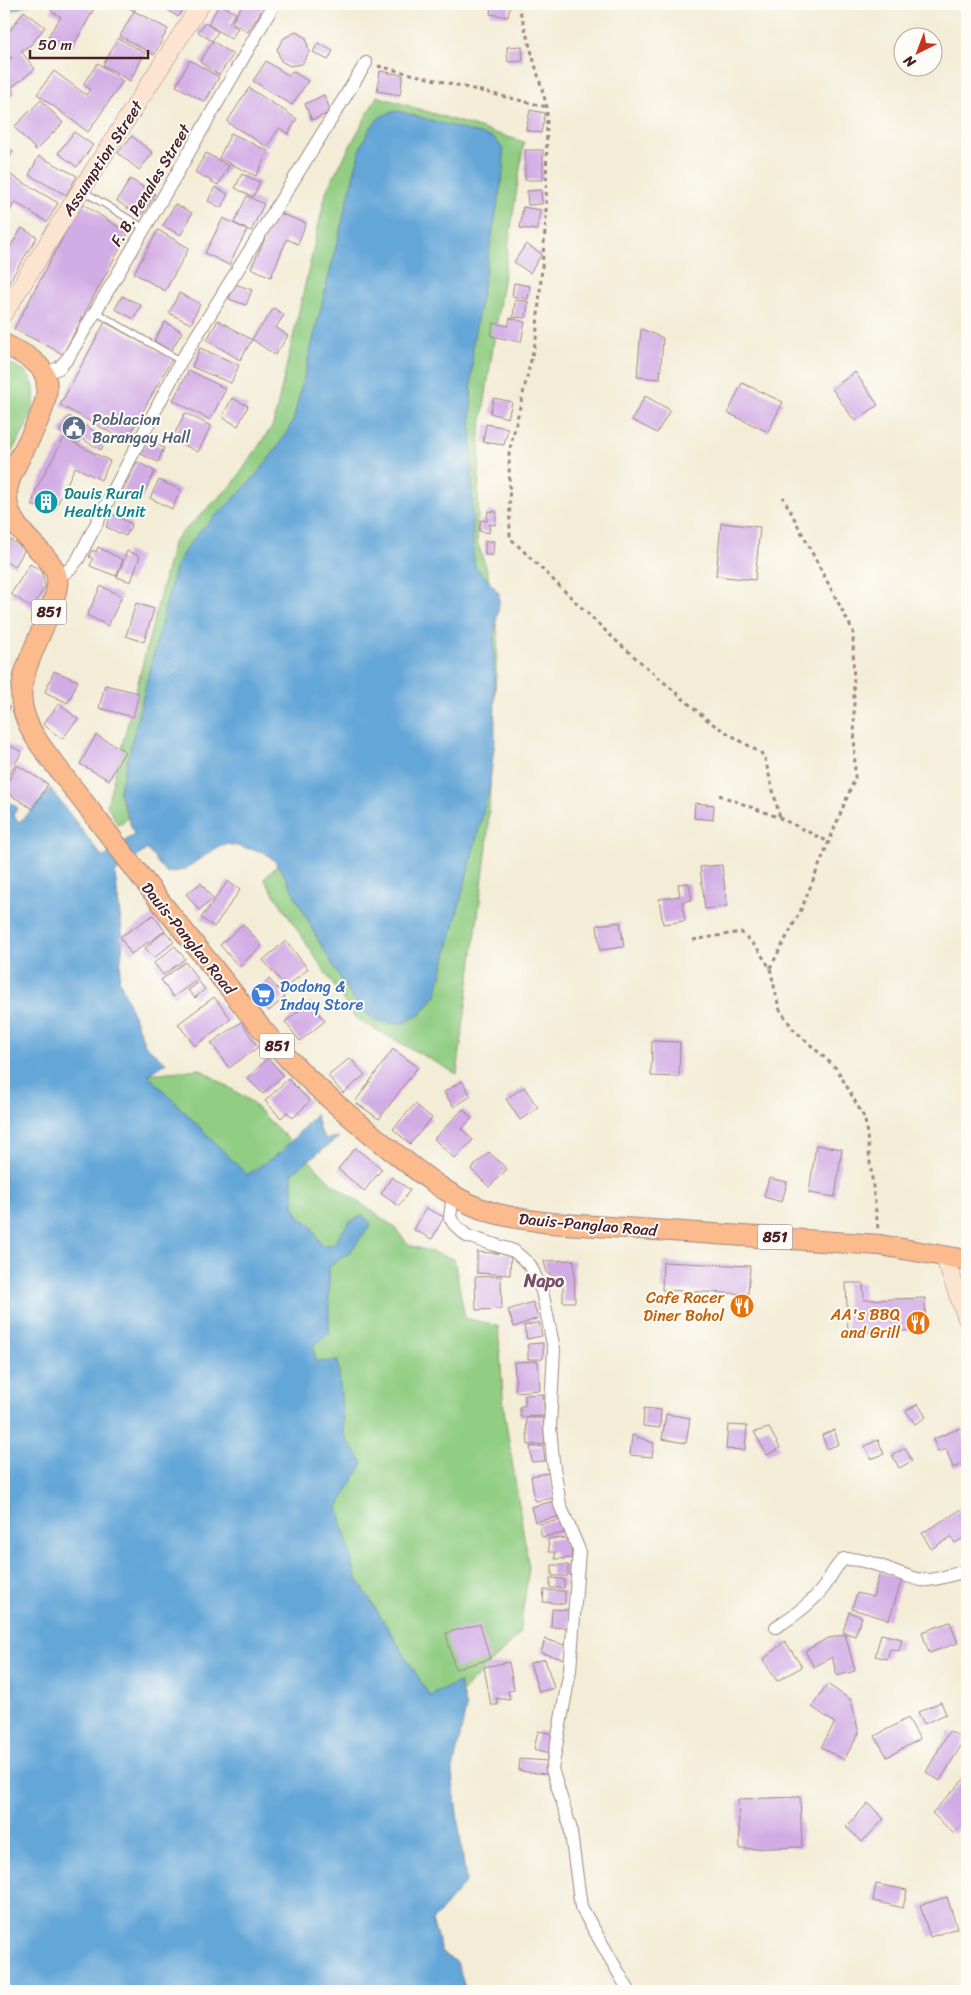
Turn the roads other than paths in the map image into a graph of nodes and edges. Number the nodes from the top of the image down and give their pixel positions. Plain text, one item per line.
1 (202, 4) edge
2 (274, 4) edge
3 (366, 64) road end
4 (80, 190) junction
5 (144, 228) junction
6 (94, 311) junction
7 (4, 313) edge
8 (4, 344) edge
9 (181, 361) junction
10 (45, 374) junction
11 (7, 521) edge
12 (58, 578) junction
13 (453, 1195) junction
14 (944, 1256) junction
15 (967, 1260) edge
16 (967, 1318) edge
17 (967, 1571) edge
18 (776, 1627) dead end
19 (629, 1991) edge

1 - 4 main road, Assumption Street
2 - 5 street, F. B. Penales Street
3 - 9 street
4 - 5 lane
4 - 7 main road, Assumption Street
5 - 6 street, F. B. Penales Street
6 - 9 lane
6 - 10 street, F. B. Penales Street
8 - 10 main road
9 - 12 street
10 - 11 main road, 851
11 - 12 main road, 851
12 - 13 main road, Dauis-Panglao Road / 851
13 - 14 main road, Dauis-Panglao Road / 851
13 - 19 street
14 - 15 main road, Dauis-Panglao Road / 851
14 - 16 main road
17 - 18 street

